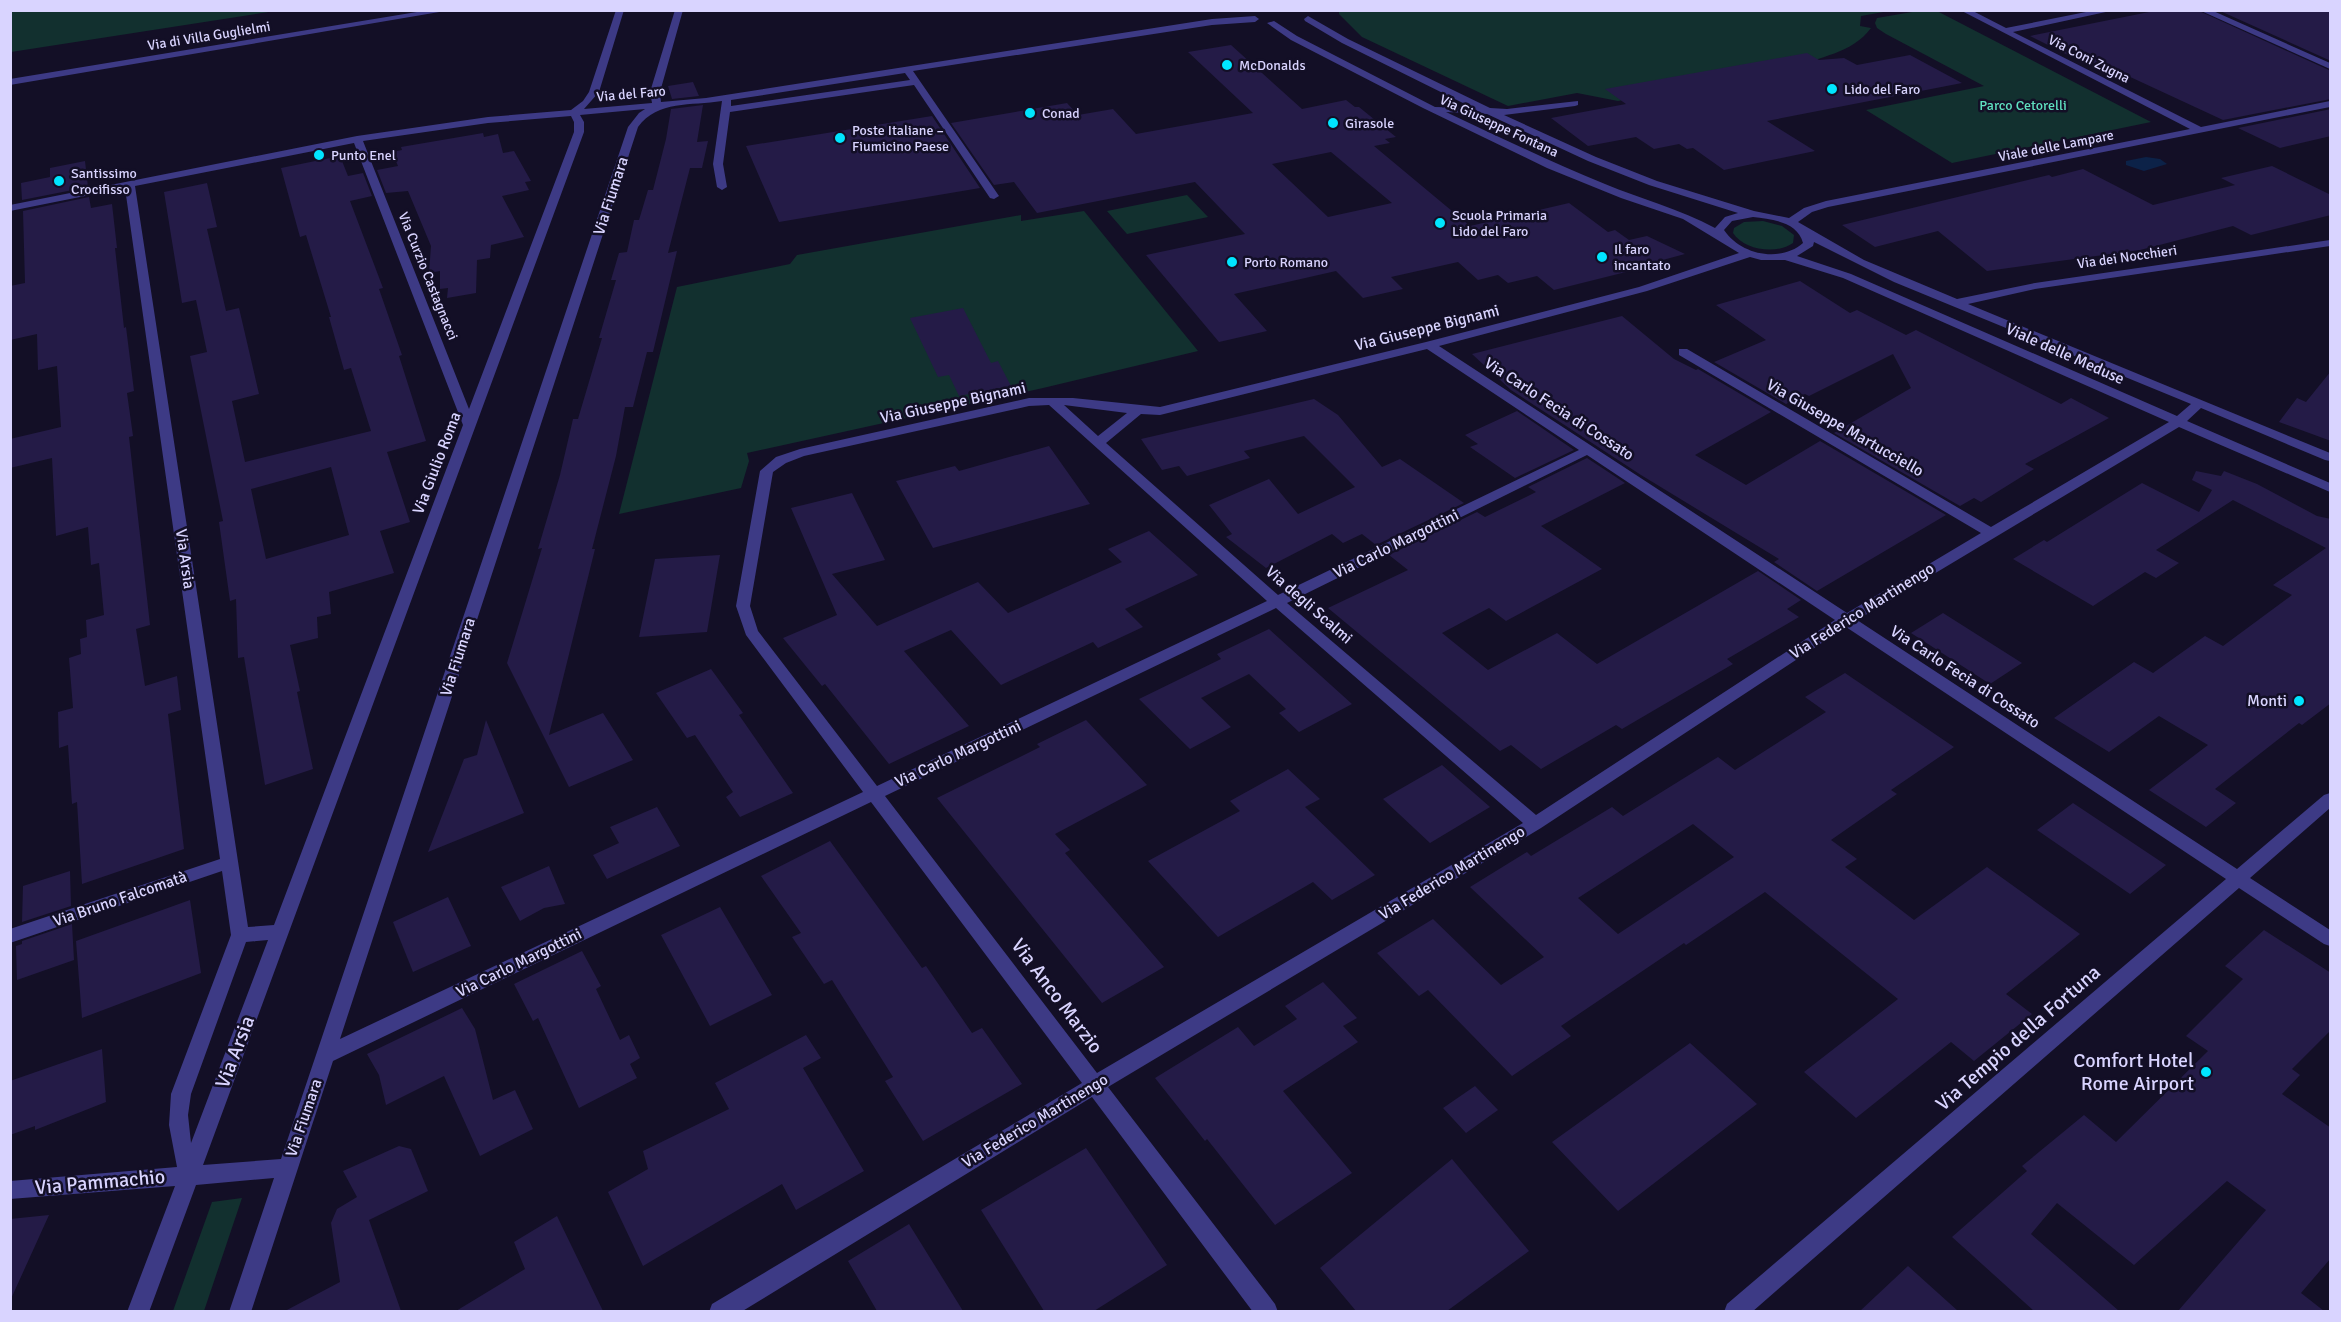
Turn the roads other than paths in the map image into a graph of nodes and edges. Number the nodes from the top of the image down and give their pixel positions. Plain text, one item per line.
1 (447, 10) edge
2 (620, 10) edge
3 (679, 10) edge
4 (1245, 10) edge
5 (1964, 10) edge
6 (2111, 10) edge
7 (2203, 10) edge
8 (1255, 19) junction
9 (1303, 19) edge
10 (1271, 23) junction
11 (2004, 31) junction
12 (2331, 66) edge
13 (908, 70) junction
14 (10, 82) edge
15 (916, 82) junction
16 (728, 98) junction
17 (1575, 103) dead end
18 (2331, 104) edge
19 (657, 106) junction
20 (1431, 109) junction
21 (726, 111) junction
22 (1486, 111) junction
23 (574, 112) junction
24 (2202, 131) junction
25 (357, 139) junction
26 (130, 184) junction
27 (722, 187) dead end
28 (994, 196) dead end
29 (10, 208) edge
30 (1753, 214) junction
31 (1790, 222) junction
32 (1804, 231) junction
33 (1722, 237) junction
34 (2331, 243) edge
35 (1751, 253) junction
36 (1785, 256) junction
37 (1956, 303) junction
38 (1931, 313) junction
39 (1429, 345) junction
40 (1683, 352) dead end
41 (1052, 401) junction
42 (2200, 403) junction
43 (1136, 412) junction
44 (2178, 422) junction
45 (469, 425) junction
46 (1098, 443) junction
47 (1588, 450) junction
48 (2331, 457) edge
49 (2331, 488) edge
50 (1991, 533) junction
51 (1277, 602) junction
52 (1846, 620) junction
53 (875, 793) junction
54 (2331, 799) edge
55 (1535, 824) junction
56 (230, 862) junction
57 (2238, 878) junction
58 (279, 932) junction
59 (240, 935) junction
60 (10, 936) edge
61 (2331, 939) edge
62 (326, 1055) junction
63 (1095, 1084) junction
64 (287, 1168) junction
65 (189, 1175) junction
66 (10, 1190) edge
67 (138, 1311) edge
68 (240, 1311) edge
69 (720, 1311) edge
70 (1267, 1311) edge
71 (1735, 1311) edge

1 - 14 street, Via di Villa Guglielmi
2 - 23 street
3 - 19 street
4 - 8 street
5 - 11 street, Via Coni Zugna
6 - 11 street
7 - 12 street
8 - 10 street
8 - 13 street, Via del Faro
9 - 10 street
9 - 22 street, Via Giuseppe Fontana
10 - 20 street, Via Giuseppe Fontana
11 - 24 street, Via Coni Zugna
13 - 15 street
13 - 16 street, Via del Faro
15 - 21 street
15 - 28 street
16 - 19 street, Via del Faro
16 - 21 street
17 - 22 street
18 - 24 street, Viale delle Lampare
19 - 23 street, Via del Faro
19 - 62 street, Via Fiumara
20 - 22 street
20 - 33 street, Via Giuseppe Fontana
21 - 27 street
22 - 30 street, Via Giuseppe Fontana
23 - 25 street, Via del Faro
23 - 45 street, Via Giulio Roma
24 - 31 street, Viale delle Lampare
25 - 26 street, Via del Faro
25 - 45 street, Via Curzio Castagnacci
26 - 29 street, Via del Faro
26 - 56 street, Via Arsia
30 - 31 street, Via Giuseppe Fontana
30 - 33 street
31 - 32 street, Viale delle Meduse
32 - 36 street
32 - 37 street, Viale delle Meduse
33 - 35 street, Via Giuseppe Fontana
34 - 37 street, Via dei Nocchieri
35 - 36 street, Viale delle Meduse
35 - 39 street, Via Giuseppe Bignami
36 - 38 street, Viale delle Meduse
37 - 38 street, Via dei Nocchieri
37 - 42 street, Viale delle Meduse
38 - 44 street, Viale delle Meduse
39 - 43 street, Via Giuseppe Bignami
39 - 47 street, Via Carlo Fecia di Cossato
40 - 50 street, Via Giuseppe Martucciello
41 - 43 street, Via Giuseppe Bignami
41 - 46 street, Via degli Scalmi
41 - 53 street, Via Giuseppe Bignami
42 - 44 street, Via Federico Martinengo
42 - 48 street, Viale delle Meduse
43 - 46 street
44 - 49 street, Viale delle Meduse
44 - 50 street, Via Federico Martinengo
45 - 58 street, Via Giulio Roma
46 - 51 street, Via degli Scalmi
47 - 51 street, Via Carlo Margottini
47 - 52 street, Via Carlo Fecia di Cossato
50 - 52 street, Via Federico Martinengo
51 - 53 street, Via Carlo Margottini
51 - 55 street, Via degli Scalmi
52 - 55 street, Via Federico Martinengo
52 - 57 street, Via Carlo Fecia di Cossato
53 - 62 street, Via Carlo Margottini
53 - 63 street, Via Anco Marzio
54 - 57 street, Via Tempio della Fortuna
55 - 63 street, Via Federico Martinengo
56 - 59 street, Via Arsia
56 - 60 street, Via Bruno Falcomatà
57 - 61 street, Via Carlo Fecia di Cossato
57 - 71 street, Via Tempio della Fortuna
58 - 59 street
58 - 65 street, Via Arsia
59 - 65 street, Via Arsia
62 - 64 street, Via Fiumara
63 - 69 street, Via Federico Martinengo
63 - 70 street, Via Anco Marzio
64 - 65 street, Via Pammachio
64 - 68 street, Via Fiumara
65 - 66 street, Via Pammachio
65 - 67 street, Via Arsia

